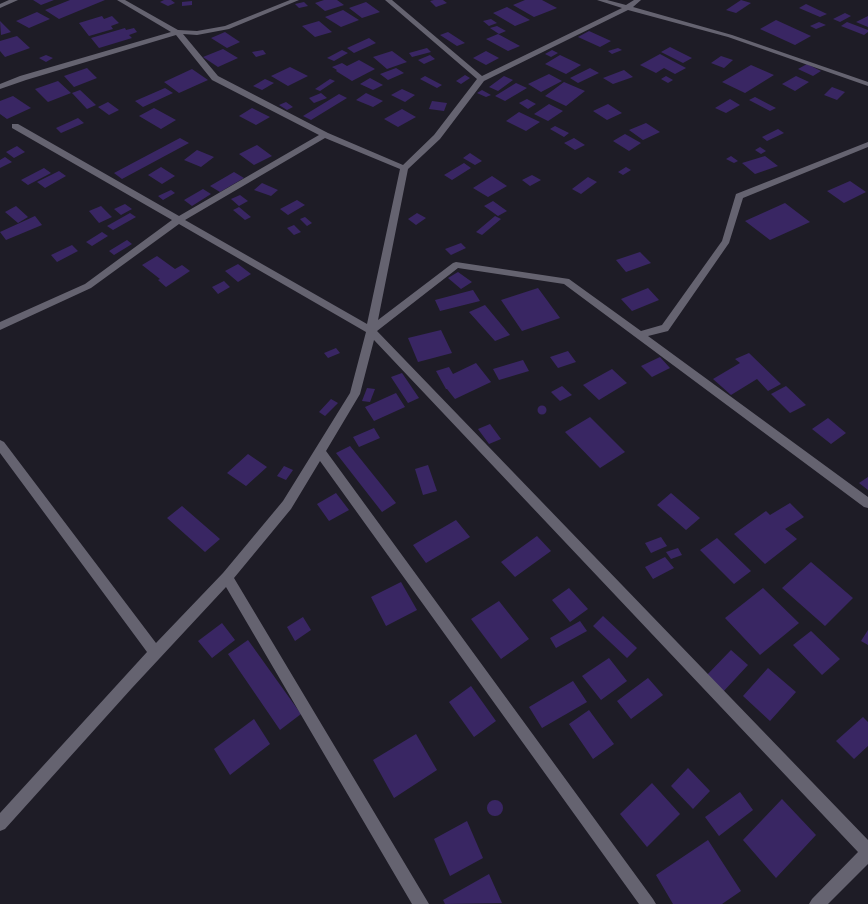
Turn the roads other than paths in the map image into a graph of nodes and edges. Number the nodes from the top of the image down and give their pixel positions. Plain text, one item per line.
1 (15, 0) edge
2 (120, 0) edge
3 (296, 0) edge
4 (388, 0) edge
5 (600, 0) edge
6 (638, 0) edge
7 (0, 6) edge
8 (627, 8) junction
9 (177, 32) junction
10 (480, 79) junction
11 (868, 84) edge
12 (0, 87) edge
13 (15, 126) dead end
14 (325, 135) junction
15 (868, 144) edge
16 (404, 168) junction
17 (179, 220) junction
18 (0, 326) edge
19 (371, 331) junction
20 (640, 335) junction
21 (0, 445) edge
22 (320, 452) junction
23 (868, 503) edge
24 (227, 577) junction
25 (156, 653) junction
26 (0, 824) edge
27 (868, 852) edge
28 (421, 904) edge
29 (648, 904) edge
30 (817, 904) edge

1 - 7 street
2 - 9 street
3 - 9 street
4 - 10 street
5 - 8 street
6 - 8 street
8 - 10 street
8 - 11 street
9 - 12 street
9 - 14 street
10 - 16 street
13 - 17 street
14 - 16 street
14 - 17 street
15 - 20 street
16 - 19 street
17 - 18 street
17 - 19 street
19 - 20 street
19 - 22 street
19 - 27 street
20 - 23 street
21 - 25 street
22 - 24 street
22 - 29 street
24 - 25 street
24 - 28 street
25 - 26 street
27 - 30 street

